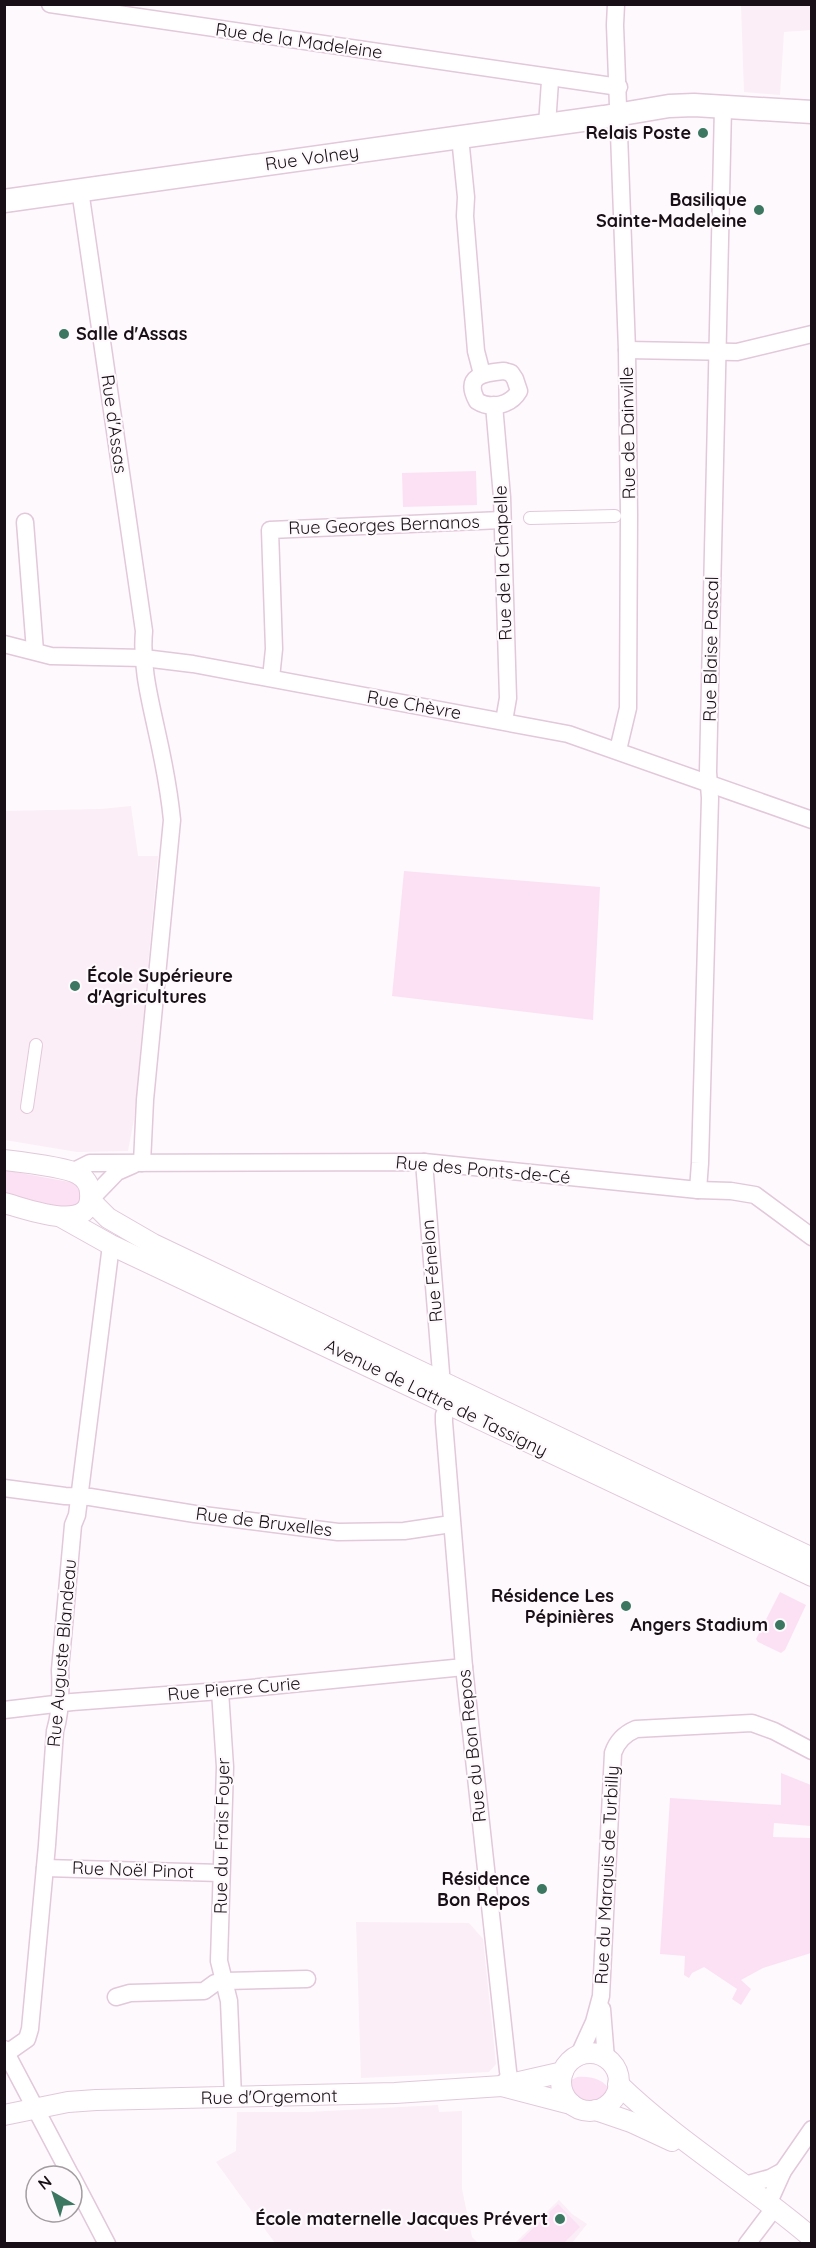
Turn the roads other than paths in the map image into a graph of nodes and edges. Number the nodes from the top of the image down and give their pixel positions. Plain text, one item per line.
1 (50, 4) edge
2 (616, 4) edge
3 (106, 9) edge
4 (548, 77) junction
5 (619, 87) junction
6 (723, 107) junction
7 (812, 112) edge
8 (619, 115) junction
9 (547, 125) junction
10 (460, 137) junction
11 (80, 190) junction
12 (4, 201) edge
13 (812, 334) edge
14 (627, 350) junction
15 (717, 350) junction
16 (482, 374) junction
17 (494, 405) junction
18 (615, 516) dead end
19 (530, 518) dead end
20 (502, 520) junction
21 (25, 522) dead end
22 (4, 644) edge
23 (35, 651) junction
24 (144, 658) junction
25 (271, 678) junction
26 (504, 721) junction
27 (618, 750) junction
28 (709, 784) junction
29 (812, 820) edge
30 (36, 1045) dead end
31 (27, 1107) dead end
32 (4, 1160) edge
33 (424, 1162) junction
34 (140, 1163) junction
35 (72, 1172) junction
36 (698, 1190) junction
37 (90, 1200) junction
38 (4, 1203) edge
39 (61, 1217) junction
40 (812, 1238) edge
41 (111, 1245) junction
42 (437, 1380) junction
43 (449, 1404) junction
44 (4, 1488) edge
45 (78, 1497) junction
46 (451, 1524) junction
47 (812, 1558) edge
48 (812, 1576) edge
49 (464, 1666) junction
50 (220, 1691) junction
51 (59, 1704) junction
52 (4, 1710) edge
53 (812, 1751) edge
54 (45, 1868) junction
55 (221, 1873) junction
56 (307, 1979) dead end
57 (225, 1981) junction
58 (601, 1996) junction
59 (116, 1997) dead end
60 (6, 2051) edge
61 (578, 2056) junction
62 (606, 2059) junction
63 (563, 2072) junction
64 (618, 2084) junction
65 (502, 2086) junction
66 (233, 2097) junction
67 (571, 2104) junction
68 (36, 2109) junction
69 (596, 2110) junction
70 (4, 2115) edge
71 (812, 2129) edge
72 (696, 2151) junction
73 (66, 2164) edge
74 (783, 2172) junction
75 (745, 2186) junction
76 (84, 2199) edge
77 (772, 2204) junction
78 (812, 2238) edge
79 (107, 2244) edge
80 (747, 2244) edge

1 - 3 street, Rue de la Madeleine
2 - 5 street, Rue de Dainville
3 - 4 street, Rue de la Madeleine
4 - 5 street, Rue de la Madeleine
4 - 9 street
5 - 8 street, Rue de Dainville
6 - 7 main road, Rue Volney
6 - 8 main road, Rue Volney
6 - 15 street, Rue Blaise Pascal
8 - 9 main road, Rue Volney
8 - 14 street, Rue de Dainville
9 - 10 main road, Rue Volney
10 - 11 main road, Rue Volney
10 - 16 street
11 - 12 main road, Rue Volney
11 - 24 street, Rue d'Assas
13 - 15 street
14 - 15 street
14 - 27 street, Rue de Dainville
15 - 28 street, Rue Blaise Pascal
16 - 17 street
16 - 17 street
17 - 20 street, Rue de la Chapelle
18 - 19 street
20 - 25 street, Rue Georges Bernanos
20 - 26 street, Rue de la Chapelle
21 - 23 street
22 - 23 street, Rue Chèvre
23 - 24 street, Rue Chèvre
24 - 25 street, Rue Chèvre
24 - 34 street, Rue d'Assas
25 - 26 street, Rue Chèvre
26 - 27 street, Rue Chèvre
27 - 28 street, Rue Chèvre
28 - 29 street, Rue Chèvre
28 - 36 street, Rue Blaise Pascal
30 - 31 street
32 - 35 street
33 - 34 street, Rue des Ponts-de-Cé
33 - 36 street, Rue des Ponts-de-Cé
33 - 42 street, Rue Fénelon
34 - 35 street, Rue des Ponts-de-Cé
34 - 37 street, Rue des Ponts-de-Cé
35 - 37 street
36 - 40 street, Rue des Ponts-de-Cé
37 - 39 street
37 - 42 street, Avenue de Lattre de Tassigny
38 - 39 street, Avenue de Lattre de Tassigny
39 - 41 street, Avenue de Lattre de Tassigny
41 - 43 street, Avenue de Lattre de Tassigny
41 - 45 street, Rue Auguste Blandeau
42 - 47 street, Avenue de Lattre de Tassigny
43 - 46 street, Rue du Bon Repos
43 - 48 street, Avenue de Lattre de Tassigny
44 - 45 street, Rue de Bruxelles
45 - 46 street, Rue de Bruxelles
45 - 51 street, Rue Auguste Blandeau
46 - 49 street, Rue du Bon Repos
49 - 50 street, Rue Pierre Curie
49 - 65 street, Rue du Bon Repos
50 - 51 street, Rue Pierre Curie
50 - 55 street, Rue du Frais Foyer
51 - 52 street, Rue Pierre Curie
51 - 54 street, Rue Auguste Blandeau
53 - 58 street, Rue du Marquis de Turbilly
54 - 55 street, Rue Noël Pinot
54 - 60 street, Rue Auguste Blandeau
55 - 57 street, Rue du Frais Foyer
56 - 57 street
57 - 59 street
57 - 66 street, Rue du Frais Foyer
58 - 61 street, Rue du Marquis de Turbilly
58 - 62 street, Rue du Marquis de Turbilly
60 - 68 street
61 - 62 street
61 - 63 street
62 - 64 street, Rue d'Orgemont
63 - 65 street, Rue d'Orgemont
63 - 67 street
64 - 69 street
64 - 72 street, Rue d'Orgemont
65 - 66 street, Rue d'Orgemont
65 - 67 street, Rue d'Orgemont
66 - 68 street, Rue d'Orgemont
67 - 69 street, Rue d'Orgemont
68 - 70 street, Rue d'Orgemont
68 - 73 street
69 - 72 street, Rue d'Orgemont
71 - 74 street
72 - 75 street, Rue d'Orgemont
74 - 75 street
74 - 77 street
75 - 77 street, Rue d'Orgemont
76 - 79 street
77 - 78 street, Rue d'Orgemont
77 - 80 street

